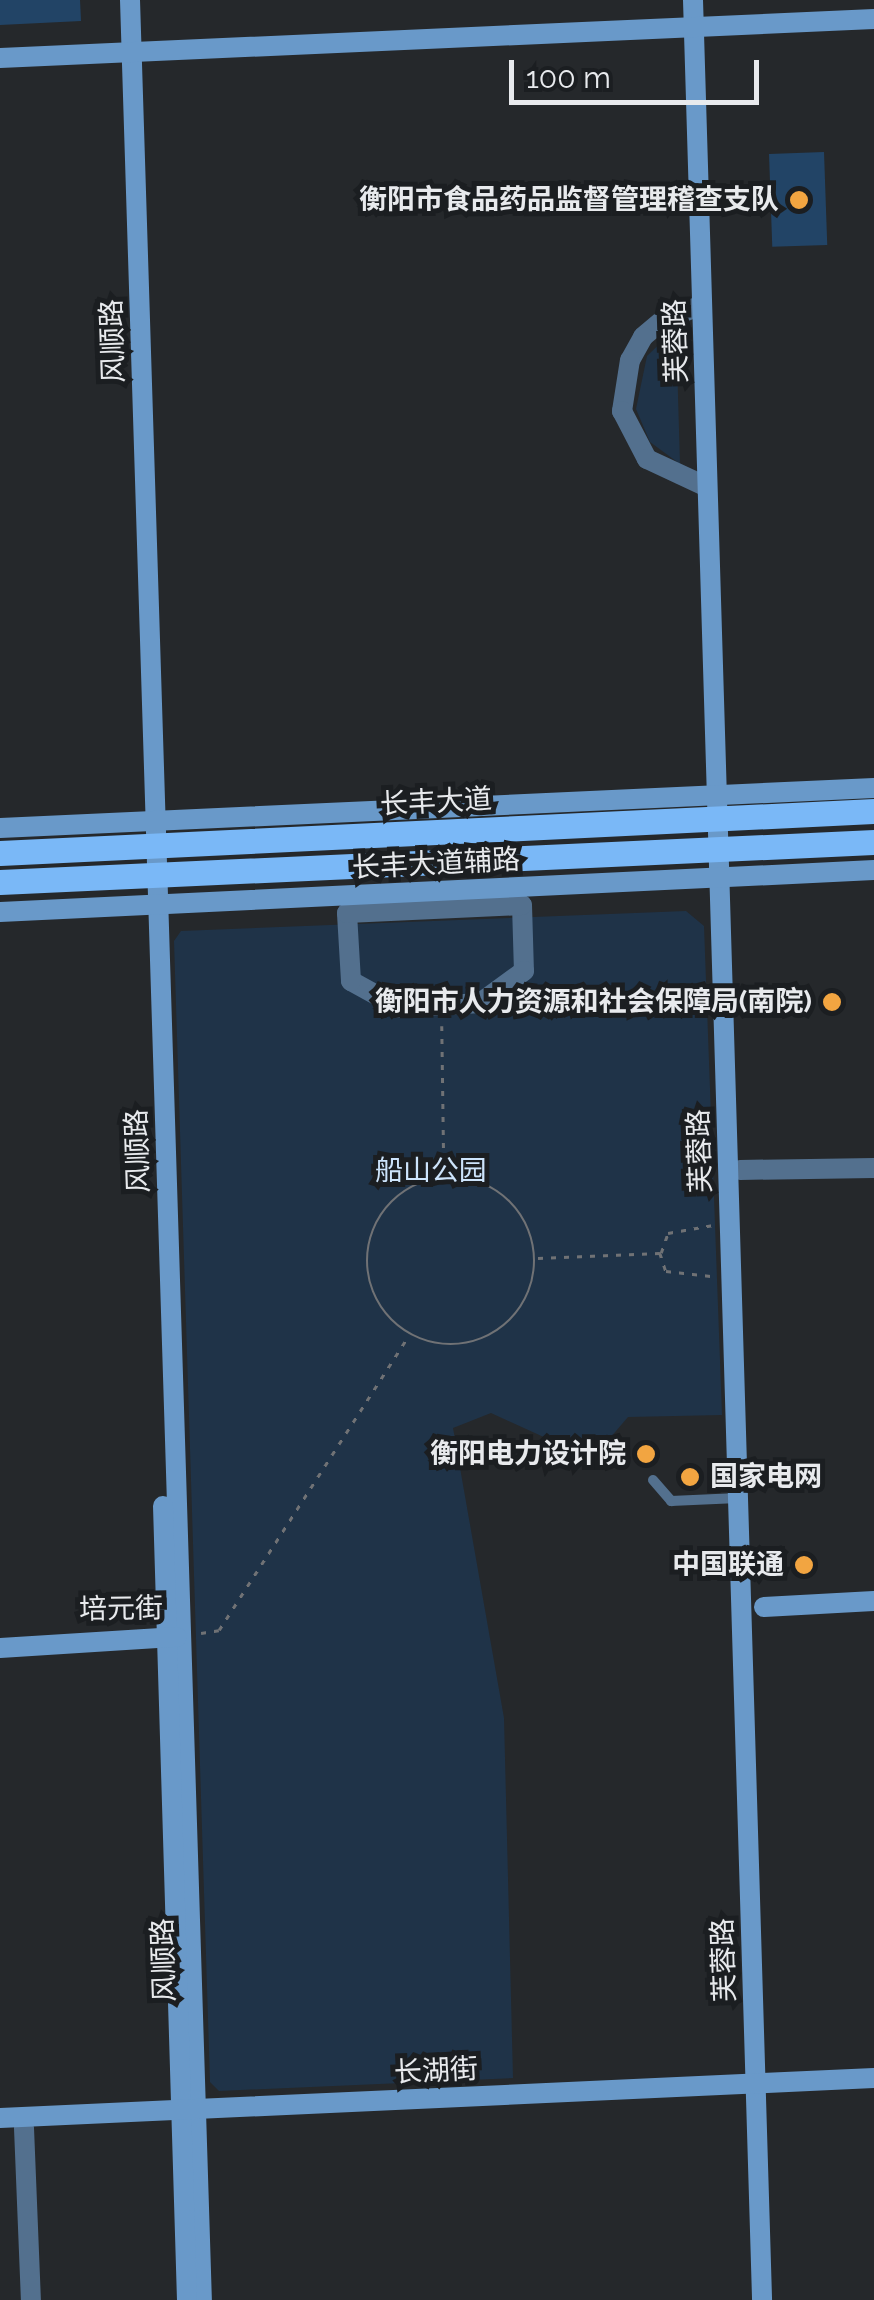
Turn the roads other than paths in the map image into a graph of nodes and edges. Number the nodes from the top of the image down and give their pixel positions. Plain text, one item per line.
1 (118, 0) edge
2 (130, 0) edge
3 (693, 0) edge
4 (706, 0) edge
5 (874, 19) edge
6 (700, 26) junction
7 (126, 52) junction
8 (0, 58) edge
9 (702, 306) junction
10 (707, 487) junction
11 (874, 788) edge
12 (723, 807) junction
13 (874, 811) edge
14 (0, 828) edge
15 (150, 834) junction
16 (874, 842) edge
17 (724, 849) junction
18 (0, 853) edge
19 (874, 870) edge
20 (151, 875) junction
21 (725, 878) junction
22 (0, 882) edge
23 (152, 905) junction
24 (0, 912) edge
25 (442, 1010) joint
26 (874, 1168) edge
27 (741, 1176) junction
28 (653, 1480) dead end
29 (738, 1498) junction
30 (874, 1601) edge
31 (764, 1607) dead end
32 (172, 1637) junction
33 (0, 1645) edge
34 (874, 2078) edge
35 (761, 2089) junction
36 (874, 2089) edge
37 (189, 2115) junction
38 (0, 2118) edge
39 (24, 2128) junction
40 (0, 2129) edge
41 (30, 2300) edge
42 (187, 2300) edge
43 (202, 2300) edge
44 (762, 2300) edge
45 (775, 2300) edge

1 - 7 street, 风顺路
2 - 7 street, 风顺路
3 - 6 street, 芙蓉路
4 - 6 street, 芙蓉路
5 - 6 street
6 - 7 street
6 - 9 street, 芙蓉路
6 - 12 street, 芙蓉路
7 - 8 street
7 - 15 street, 风顺路
9 - 10 street, 芙蓉路
9 - 10 street
10 - 12 street, 芙蓉路
11 - 12 street
12 - 13 main road, 长丰大道
12 - 15 main road, 长丰大道
12 - 17 street, 芙蓉路
14 - 15 street
15 - 18 main road, 长丰大道
15 - 20 street, 风顺路
16 - 17 main road
17 - 20 main road
17 - 21 street, 芙蓉路
19 - 21 street, 长丰大道辅路
20 - 22 main road
20 - 23 street, 风顺路
21 - 23 street, 长丰大道辅路
21 - 27 street, 芙蓉路
21 - 29 street, 芙蓉路
23 - 24 street, 长丰大道辅路
23 - 32 street, 风顺路
25 - 25 street
26 - 27 street
27 - 35 street, 芙蓉路
28 - 29 lane
29 - 35 street, 芙蓉路
30 - 31 street
32 - 33 street, 培元街
32 - 37 street, 风顺路
34 - 35 street, 长湖街
35 - 36 street, 长湖街
35 - 37 street, 长湖街
35 - 44 street, 芙蓉路
35 - 45 street, 芙蓉路
37 - 38 street, 长湖街
37 - 39 street, 长湖街
37 - 42 street, 风顺路
37 - 43 street, 风顺路
39 - 40 street, 长湖街
39 - 41 street

